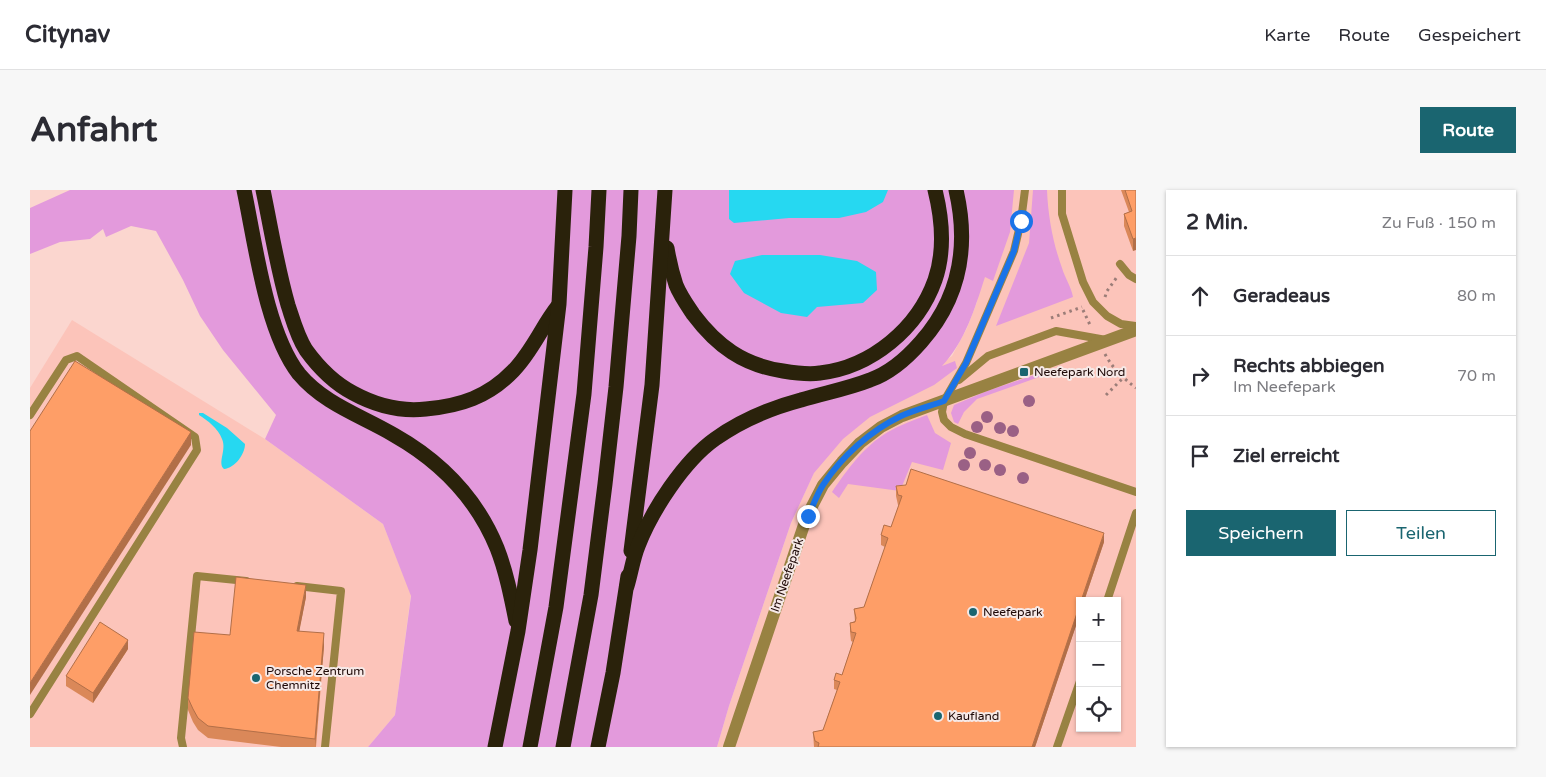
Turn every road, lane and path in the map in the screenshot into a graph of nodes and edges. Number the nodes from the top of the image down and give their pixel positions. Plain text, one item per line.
1 (244, 190) edge
2 (263, 190) edge
3 (565, 190) edge
4 (599, 190) edge
5 (631, 190) edge
6 (665, 190) edge
7 (935, 190) edge
8 (956, 190) edge
9 (1025, 190) edge
10 (1062, 190) edge
11 (664, 225) junction
12 (1120, 264) dead end
13 (1136, 279) edge
14 (1114, 281) dead end
15 (1107, 291) dead end
16 (559, 304) junction
17 (1136, 326) edge
18 (1136, 330) edge
19 (1109, 340) junction
20 (1123, 378) dead end
21 (955, 383) junction
22 (1106, 395) dead end
23 (944, 401) junction
24 (30, 415) edge
25 (1136, 492) edge
26 (1136, 513) edge
27 (254, 582) edge
28 (293, 586) edge
29 (627, 586) junction
30 (1108, 597) edge
31 (518, 631) junction
32 (1078, 687) edge
33 (30, 714) edge
34 (183, 747) edge
35 (325, 747) edge
36 (495, 747) edge
37 (530, 747) edge
38 (563, 747) edge
39 (598, 747) edge
40 (729, 747) edge
41 (1057, 747) edge

1 - 31 highway
2 - 16 highway
3 - 16 highway
4 - 37 highway
5 - 38 highway
6 - 11 highway
7 - 11 highway
8 - 29 highway
9 - 21 lane
10 - 17 lane
11 - 29 highway
12 - 13 lane
14 - 15 path
16 - 31 highway
18 - 19 street, Im Neefepark
19 - 21 lane
19 - 23 street, Im Neefepark
20 - 22 path
21 - 23 lane
23 - 25 lane
23 - 40 street, Im Neefepark
24 - 33 lane
26 - 30 lane
27 - 34 lane
28 - 35 lane
29 - 39 highway
31 - 36 highway
32 - 41 lane

